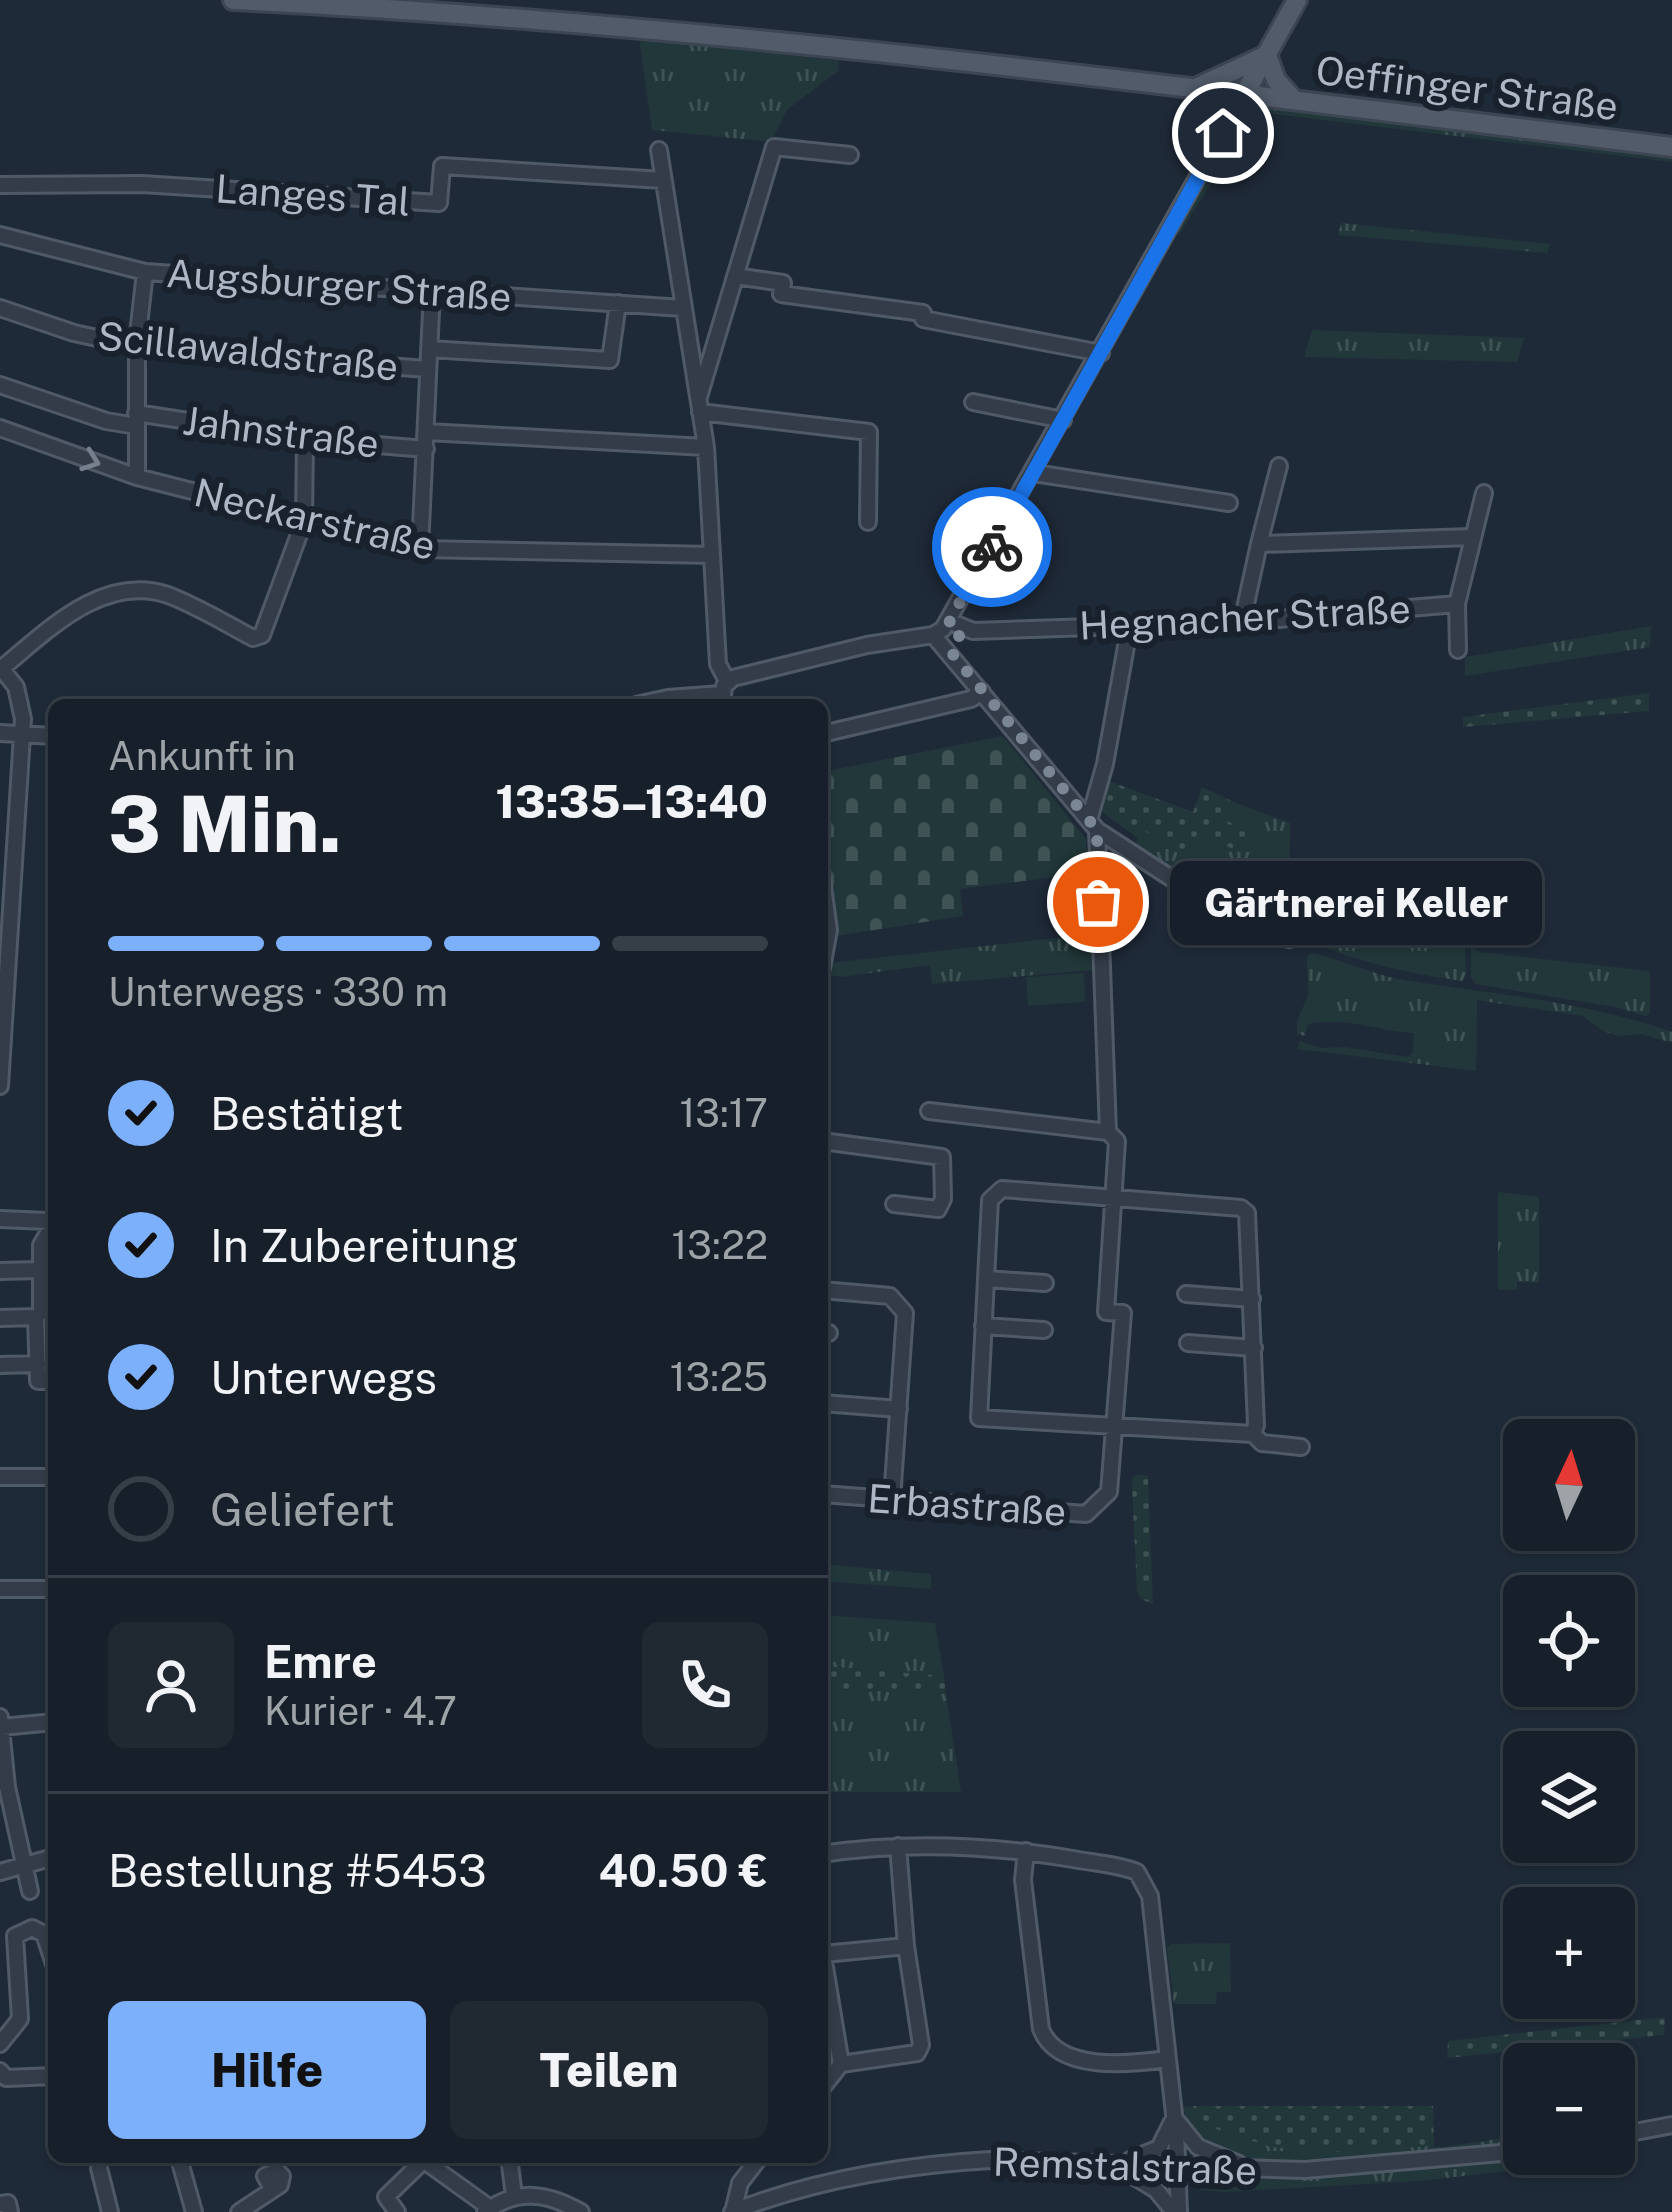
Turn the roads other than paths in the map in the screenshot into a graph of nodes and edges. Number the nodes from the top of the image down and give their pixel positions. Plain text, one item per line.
1 (233, 0) edge
2 (1298, 0) edge
3 (311, 2) edge
4 (1267, 55) junction
5 (1196, 88) junction
6 (1245, 93) junction
7 (1293, 99) junction
8 (1223, 133) junction
9 (1672, 147) edge
10 (659, 150) dead end
11 (850, 155) dead end
12 (663, 180) junction
13 (0, 185) edge
14 (0, 235) edge
15 (145, 272) junction
16 (735, 277) junction
17 (432, 290) junction
18 (618, 303) junction
19 (0, 308) edge
20 (683, 308) junction
21 (137, 343) junction
22 (429, 349) junction
23 (1101, 353) junction
24 (428, 369) junction
25 (0, 385) edge
26 (974, 402) dead end
27 (699, 406) junction
28 (136, 419) junction
29 (1063, 420) junction
30 (0, 428) edge
31 (427, 432) junction
32 (305, 440) junction
33 (706, 447) junction
34 (426, 449) junction
35 (1279, 466) dead end
36 (1034, 472) junction
37 (136, 477) junction
38 (1484, 493) dead end
39 (1229, 503) dead end
40 (304, 521) junction
41 (868, 522) dead end
42 (1472, 537) junction
43 (1259, 544) junction
44 (420, 549) junction
45 (712, 555) junction
46 (1457, 604) junction
47 (1242, 622) junction
48 (1130, 624) junction
49 (955, 626) junction
50 (933, 634) junction
51 (1458, 650) dead end
52 (951, 652) junction
53 (1, 667) edge
54 (982, 692) junction
55 (723, 693) edge
56 (663, 699) edge
57 (828, 733) edge
58 (0, 734) edge
59 (22, 734) junction
60 (48, 736) edge
61 (1093, 825) junction
62 (5, 920) edge
63 (1289, 939) dead end
64 (0, 1086) edge
65 (929, 1111) dead end
66 (1113, 1136) junction
67 (828, 1143) edge
68 (1114, 1199) junction
69 (893, 1204) dead end
70 (0, 1219) edge
71 (48, 1225) edge
72 (48, 1233) edge
73 (0, 1271) edge
74 (45, 1279) edge
75 (986, 1279) junction
76 (1045, 1283) dead end
77 (828, 1291) edge
78 (1186, 1294) dead end
79 (1252, 1298) junction
80 (36, 1317) junction
81 (0, 1318) edge
82 (983, 1326) junction
83 (1044, 1330) dead end
84 (1188, 1343) dead end
85 (1254, 1348) junction
86 (38, 1364) junction
87 (0, 1365) edge
88 (48, 1382) edge
89 (828, 1403) edge
90 (898, 1409) junction
91 (1115, 1427) junction
92 (1253, 1434) junction
93 (1301, 1447) dead end
94 (0, 1477) edge
95 (48, 1477) edge
96 (828, 1495) edge
97 (892, 1499) junction
98 (48, 1588) edge
99 (0, 1589) edge
100 (0, 1718) edge
101 (48, 1723) edge
102 (1, 1727) edge
103 (898, 1846) junction
104 (1026, 1851) junction
105 (828, 1853) edge
106 (48, 1859) edge
107 (23, 1866) junction
108 (0, 1872) edge
109 (30, 1891) dead end
110 (48, 1946) edge
111 (906, 1946) junction
112 (828, 1952) edge
113 (829, 2035) edge
114 (0, 2044) edge
115 (1168, 2059) junction
116 (841, 2064) junction
117 (0, 2071) edge
118 (48, 2076) edge
119 (828, 2080) edge
120 (1174, 2116) junction
121 (1672, 2126) edge
122 (1635, 2132) edge
123 (1503, 2153) edge
124 (180, 2163) edge
125 (418, 2163) edge
126 (427, 2163) edge
127 (510, 2163) edge
128 (755, 2163) edge
129 (1113, 2164) junction
130 (1176, 2166) junction
131 (99, 2168) dead end
132 (1261, 2171) junction
133 (271, 2187) dead end
134 (536, 2195) junction
135 (514, 2196) junction
136 (0, 2204) edge
137 (488, 2210) edge
138 (10, 2212) edge
139 (110, 2212) edge
140 (194, 2212) edge
141 (239, 2212) edge
142 (397, 2212) edge
143 (534, 2212) edge
144 (581, 2212) edge
145 (733, 2212) edge
146 (1176, 2212) edge

1 - 3 main road, Oeffinger Straße
2 - 4 main road
3 - 5 main road, Oeffinger Straße
4 - 5 main road
4 - 6 main road
4 - 7 main road
5 - 6 main road, Oeffinger Straße
5 - 8 street
6 - 7 main road, Oeffinger Straße
6 - 8 street
7 - 9 main road, Oeffinger Straße
8 - 23 street
10 - 12 street
11 - 16 street
12 - 13 street, Langes Tal
12 - 20 street
14 - 15 street, Augsburger Straße
15 - 17 street, Augsburger Straße
15 - 21 street
16 - 23 street
16 - 27 street
17 - 18 street, Augsburger Straße
17 - 22 street
18 - 20 street, Augsburger Straße
18 - 22 street
19 - 21 street, Scillawaldstraße
20 - 27 street
21 - 24 street, Scillawaldstraße
21 - 28 street
22 - 24 street
23 - 29 street
24 - 31 street
25 - 28 street, Jahnstraße
26 - 29 street
27 - 33 street
27 - 41 street
28 - 32 street, Jahnstraße
28 - 37 street
29 - 36 street
30 -> 37 street, Neckarstraße
31 - 33 street
31 - 34 street
32 - 34 street, Jahnstraße
32 - 40 street
33 - 45 street
34 - 44 street
35 - 43 street
36 - 39 street
36 - 49 street
37 - 40 street, Neckarstraße
38 - 42 street
40 - 44 street, Neckarstraße
40 - 53 street
42 - 43 street
42 - 46 street
43 - 47 street
44 - 45 street, Neckarstraße
45 - 55 street
46 - 47 street, Hegnacher Straße
46 - 51 street
47 - 48 street, Hegnacher Straße
48 - 49 street, Hegnacher Straße
48 - 61 street, Erbastraße
49 - 50 street
49 - 52 street
50 - 52 street
50 - 55 street
52 - 54 street
53 - 59 street
54 - 57 street
54 - 61 street
55 - 56 street
58 - 59 street
59 - 60 street
59 - 62 street
61 - 63 street
61 - 66 street, Erbastraße
62 - 64 street
65 - 66 street
66 - 68 street, Erbastraße
67 - 69 street
68 - 75 street
68 - 79 street
68 - 91 street, Erbastraße
70 - 71 street
72 - 74 street
73 - 74 street
74 - 80 street
75 - 76 street
75 - 82 street
77 - 90 street
78 - 79 street
79 - 85 street
80 - 81 street
80 - 86 street
82 - 83 street
82 - 91 street
84 - 85 street
85 - 92 street
86 - 87 street
86 - 88 street
89 - 90 street
90 - 97 street
91 - 92 street
91 - 97 street, Erbastraße
92 - 93 street
94 - 95 street
96 - 97 street, Erbastraße
98 - 99 street
100 - 102 street
101 - 102 street
102 - 107 street
103 - 104 street
103 - 105 street
103 - 111 street
104 - 115 street
104 - 115 street
106 - 107 street
107 - 108 street
107 - 109 street
110 - 114 street
111 - 112 street
111 - 116 street
113 - 116 street
115 - 120 street
116 - 119 street
117 - 118 street
120 - 129 street
120 - 130 street
120 - 132 street
121 - 122 street
123 - 132 street, Remstalstraße
124 - 140 street
125 - 142 street
126 - 137 street
127 - 135 street
128 - 145 street
129 - 130 street, Remstalstraße
129 - 145 street, Remstalstraße
129 - 146 street
130 - 132 street, Remstalstraße
130 - 146 street
131 - 139 street
133 - 141 street
134 - 135 street
134 - 143 street
134 - 144 street
135 - 137 street
136 - 138 street

